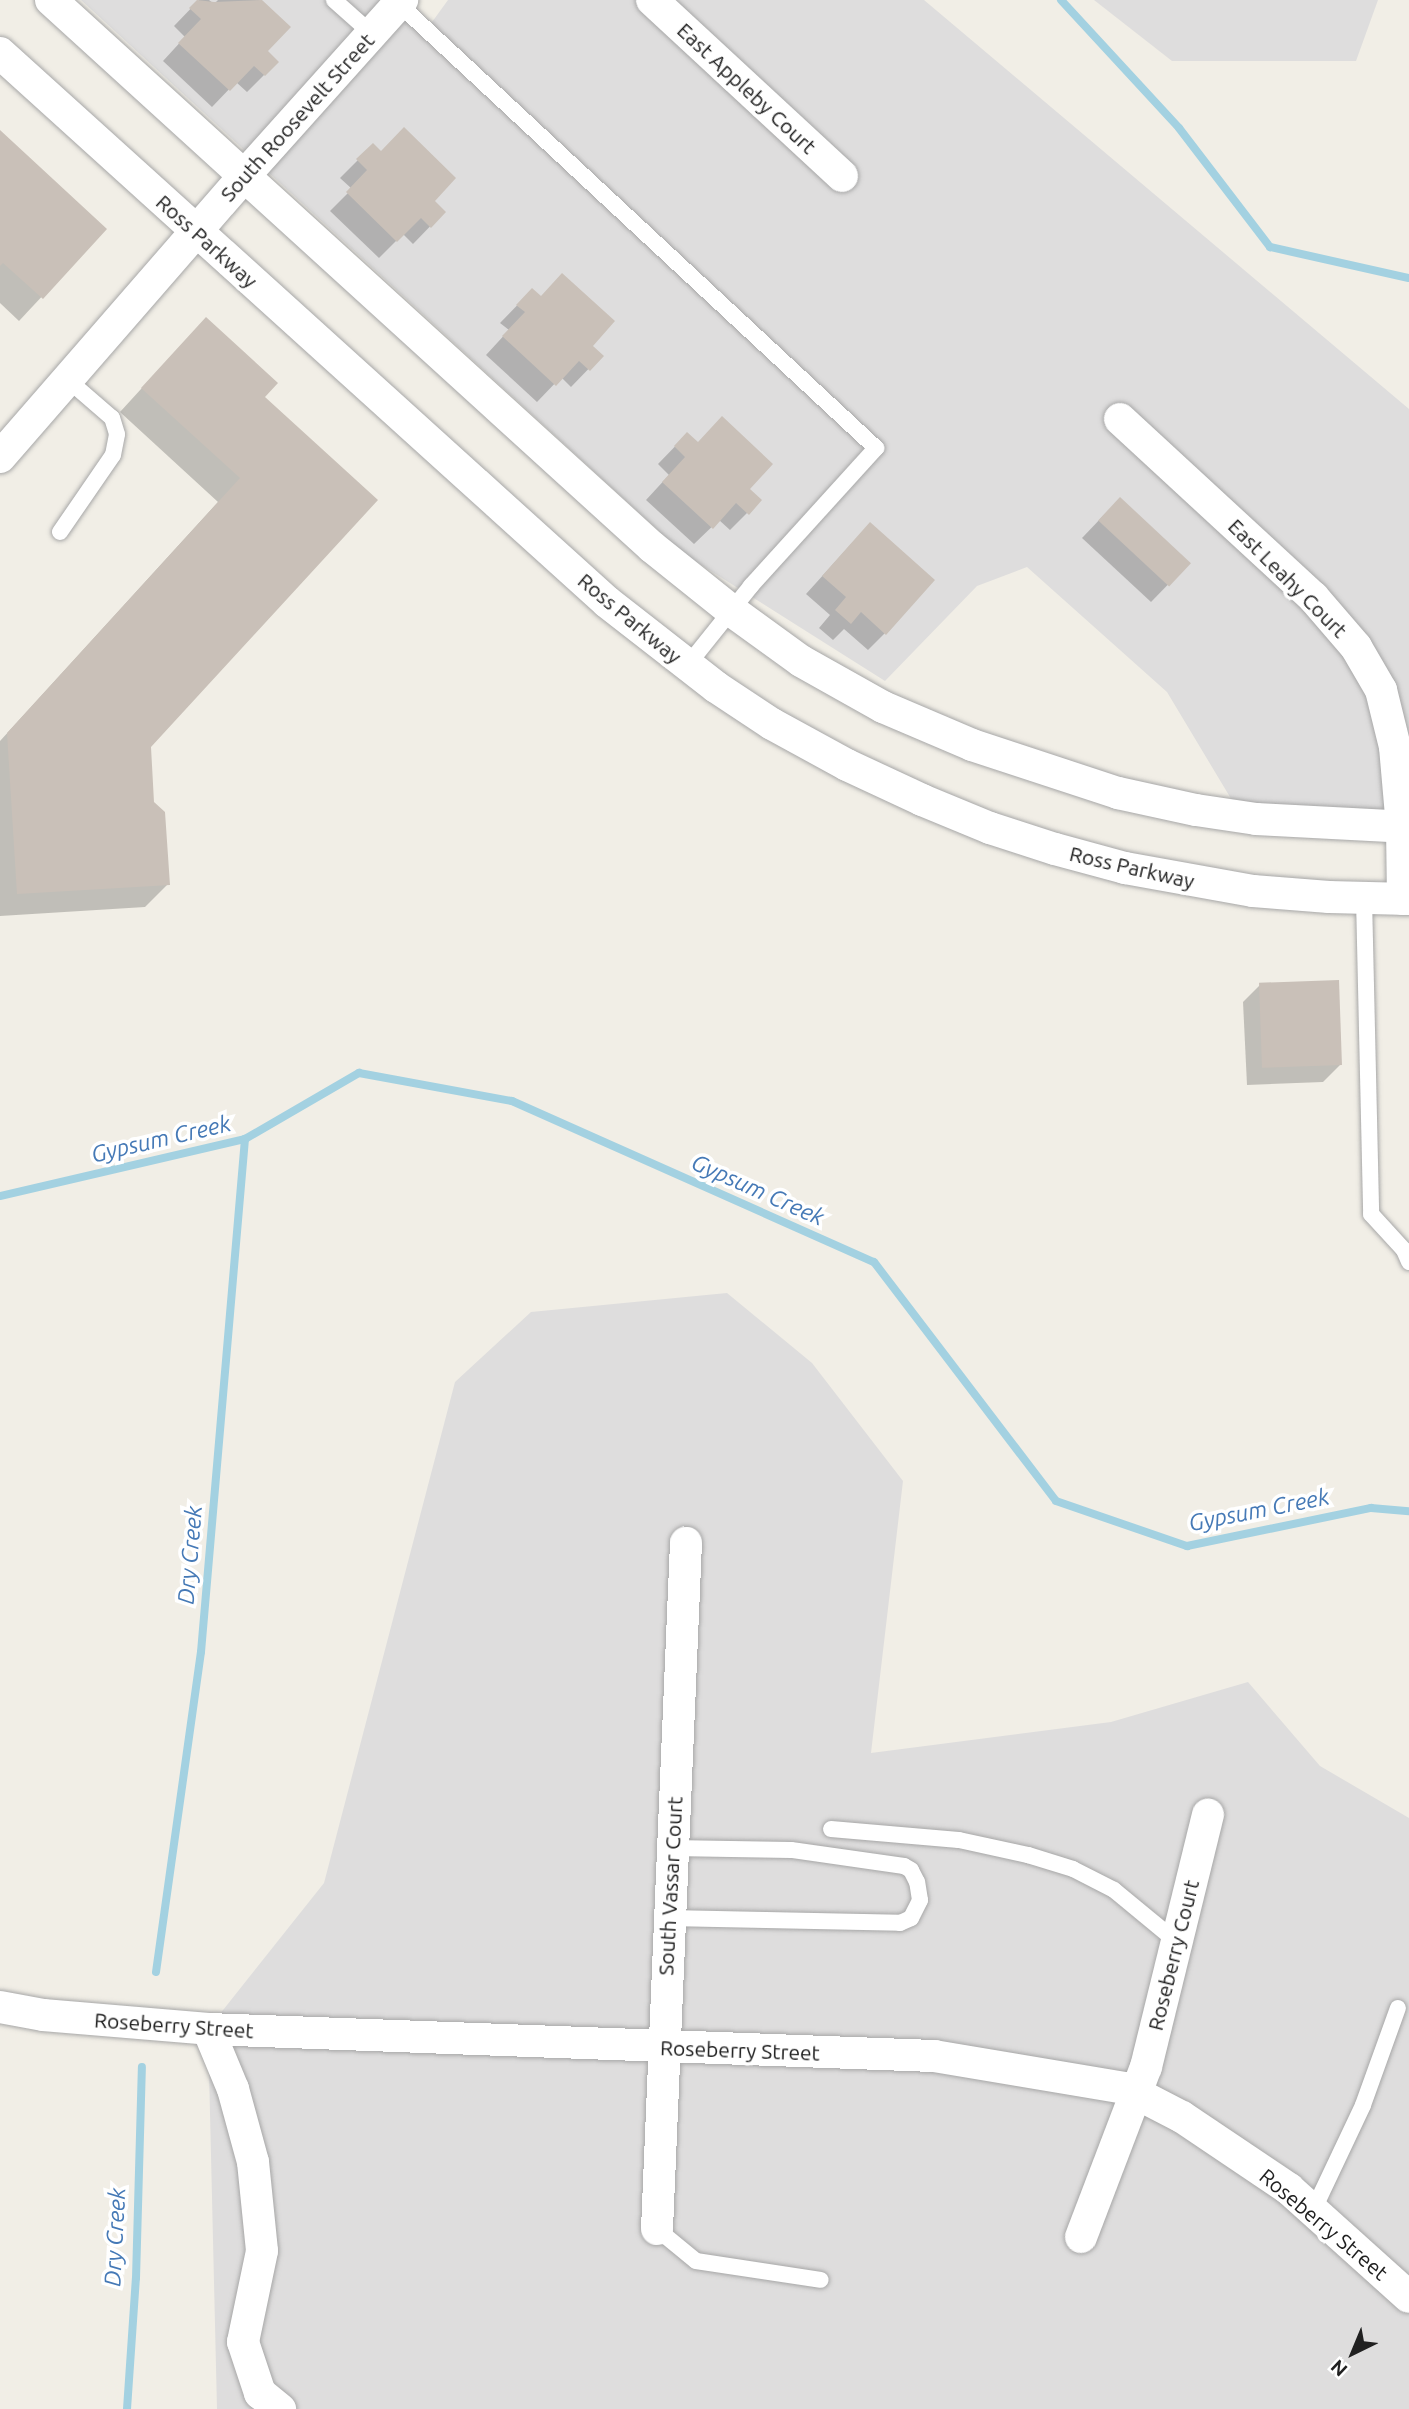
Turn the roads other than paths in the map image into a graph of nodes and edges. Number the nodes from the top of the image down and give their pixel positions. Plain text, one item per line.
1 (51, 0) edge
2 (334, 0) edge
3 (652, 0) edge
4 (401, 2) edge
5 (372, 34) junction
6 (0, 53) edge
7 (244, 176) junction
8 (842, 176) dead end
9 (196, 231) junction
10 (67, 379) junction
11 (1120, 419) dead end
12 (0, 457) edge
13 (60, 532) dead end
14 (732, 611) junction
15 (687, 666) junction
16 (1406, 827) edge
17 (1364, 898) junction
18 (1406, 899) edge
19 (1407, 1252) edge
20 (686, 1543) dead end
21 (1208, 1814) dead end
22 (831, 1829) dead end
23 (671, 1848) junction
24 (668, 1918) junction
25 (1177, 1942) junction
26 (1398, 2008) dead end
27 (1, 2011) edge
28 (208, 2029) junction
29 (663, 2047) junction
30 (1135, 2094) junction
31 (1313, 2211) junction
32 (657, 2229) joint
33 (1082, 2237) dead end
34 (821, 2280) dead end
35 (1409, 2297) edge
36 (280, 2409) edge

1 - 7 street
2 - 5 lane
3 - 8 street, East Appleby Court
4 - 5 street, South Roosevelt Street
4 - 14 lane
5 - 7 street, South Roosevelt Street
6 - 9 street, Ross Parkway
7 - 9 street, South Roosevelt Street
7 - 14 street
9 - 10 street, South Roosevelt Street
9 - 15 street, Ross Parkway
10 - 12 street, South Roosevelt Street
10 - 13 lane
11 - 16 street, East Leahy Court
14 - 15 lane
14 - 16 street
15 - 17 street, Ross Parkway
16 - 18 street, East Leahy Court
17 - 18 street, Ross Parkway
17 - 19 lane
20 - 23 street, South Vassar Court
21 - 25 street, Roseberry Court
22 - 25 lane
23 - 24 street, South Vassar Court
23 - 24 lane
24 - 29 street, South Vassar Court
25 - 30 street, Roseberry Court
26 - 31 lane
27 - 28 street, Roseberry Street
28 - 29 street, Roseberry Street
28 - 36 street
29 - 30 street, Roseberry Street
29 - 32 street, South Vassar Court
30 - 31 street, Roseberry Street
30 - 33 street, Roseberry Court
31 - 35 street, Roseberry Street
32 - 34 lane

